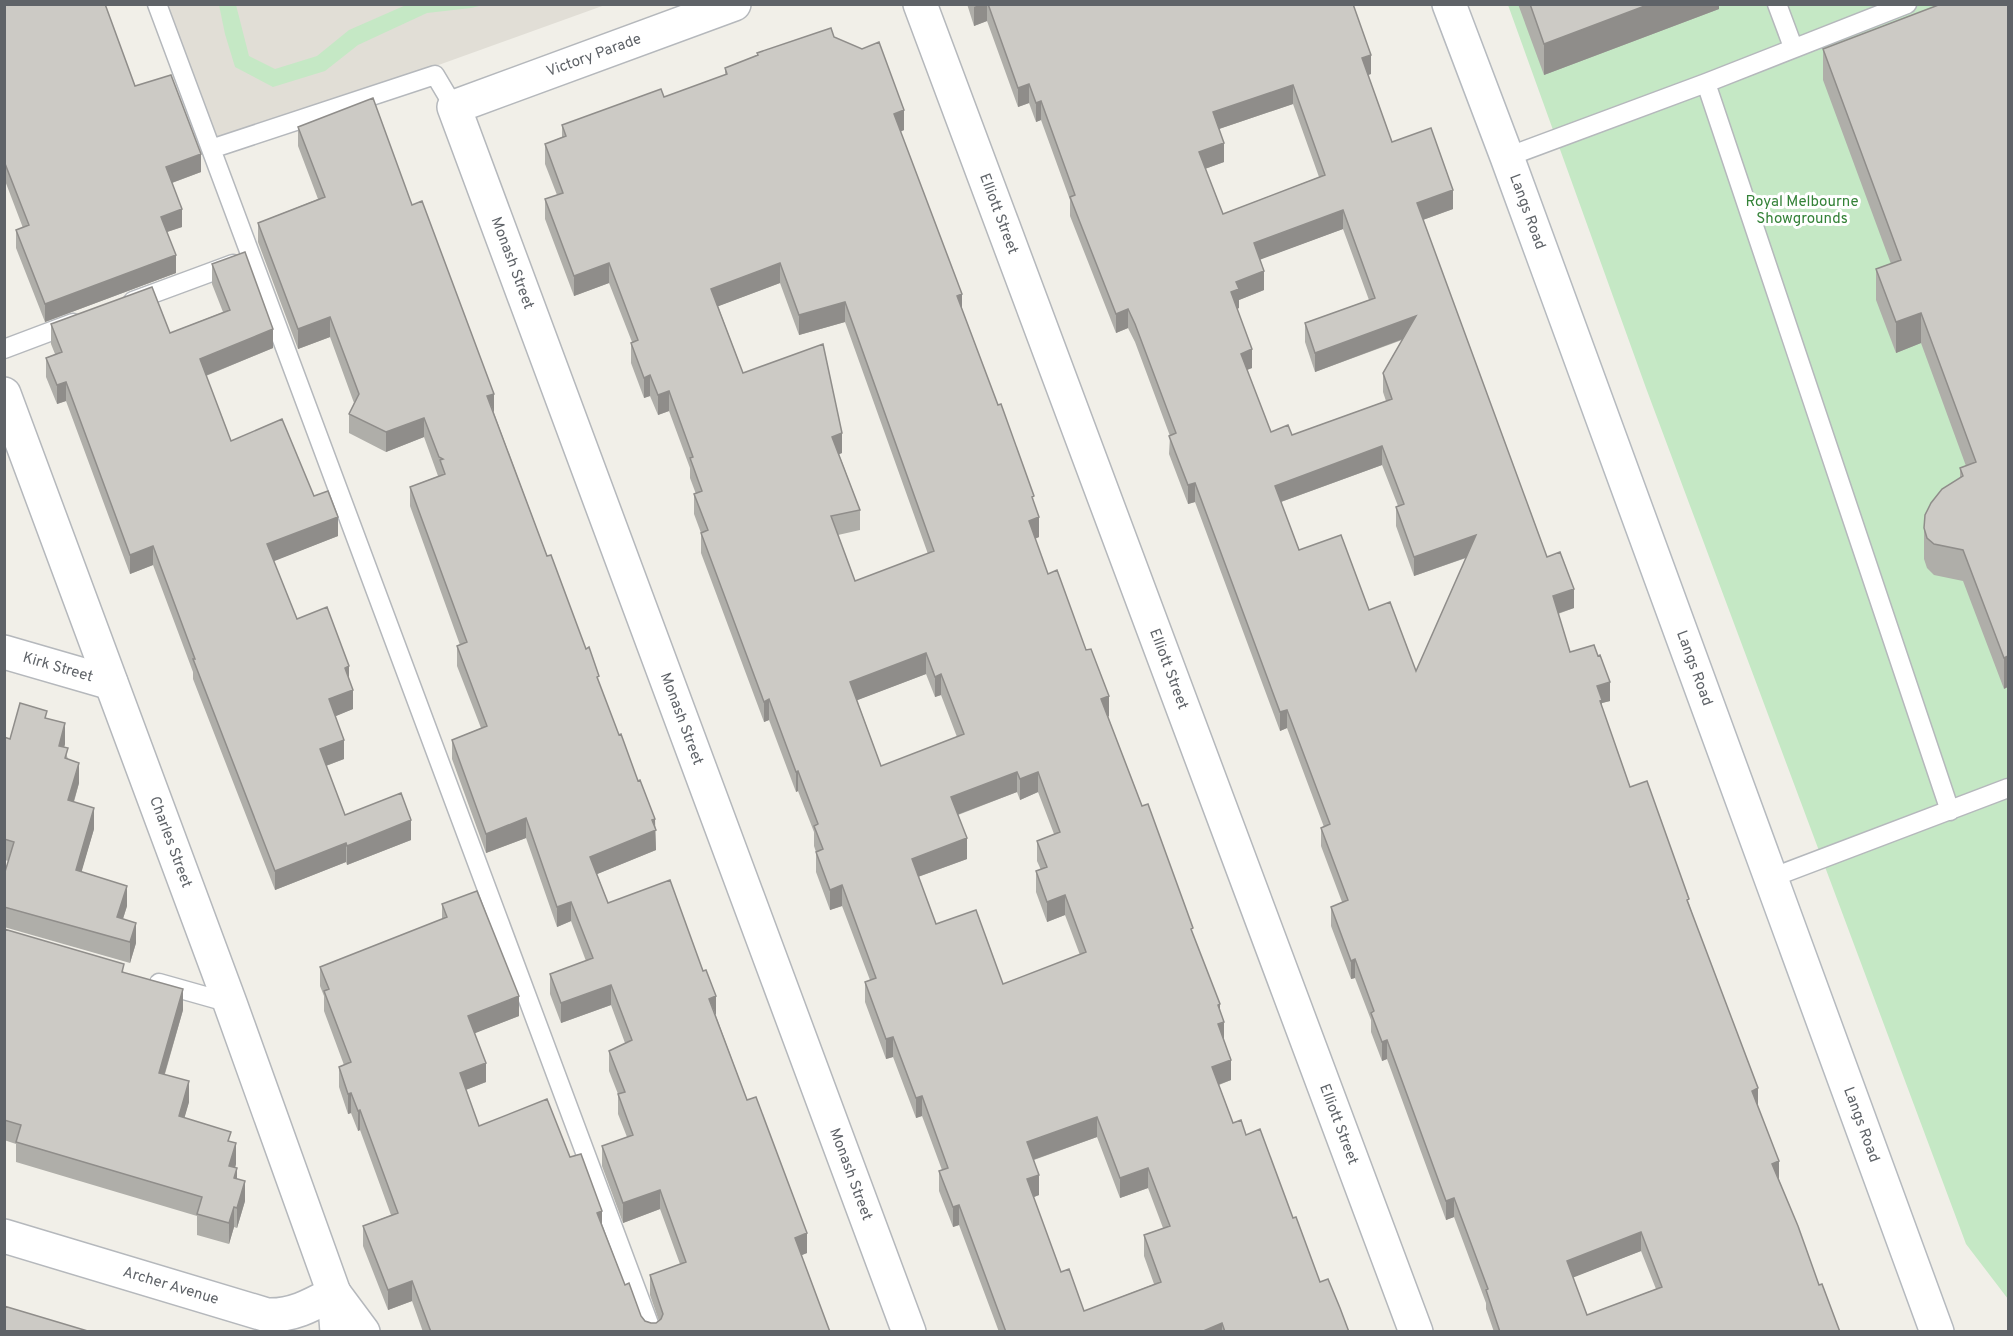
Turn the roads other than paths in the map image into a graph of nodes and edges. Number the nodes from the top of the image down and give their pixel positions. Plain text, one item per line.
1 (157, 4) edge
2 (734, 4) edge
3 (920, 4) edge
4 (1449, 4) edge
5 (1777, 4) edge
6 (1907, 4) edge
7 (1793, 48) junction
8 (1706, 82) junction
9 (454, 107) junction
10 (211, 149) junction
11 (1507, 157) junction
12 (252, 257) junction
13 (119, 306) edge
14 (86, 319) edge
15 (4, 349) edge
16 (4, 394) edge
17 (4, 652) edge
18 (111, 684) junction
19 (2008, 788) edge
20 (1950, 811) junction
21 (1771, 878) junction
22 (143, 978) edge
23 (230, 1003) junction
24 (4, 1236) edge
25 (334, 1293) junction
26 (337, 1332) edge
27 (363, 1332) edge
28 (652, 1332) edge
29 (909, 1332) edge
30 (1416, 1332) edge
31 (1937, 1332) edge

1 - 10 lane
2 - 9 street, Victory Parade
3 - 30 street, Elliott Street
4 - 11 street, Langs Road
5 - 7 lane
6 - 7 lane
7 - 8 lane
8 - 11 lane
8 - 20 lane
9 - 10 lane
9 - 29 street, Monash Street
10 - 12 lane
11 - 21 street, Langs Road
12 - 13 lane
12 - 28 lane
14 - 15 lane
16 - 18 street, Charles Street
17 - 18 street, Kirk Street
18 - 23 street, Charles Street
19 - 20 lane
20 - 21 lane
21 - 31 street, Langs Road
22 - 23 lane
23 - 25 street, Charles Street
24 - 25 street, Archer Avenue
25 - 26 street, Charles Street
25 - 27 street, Charles Street

